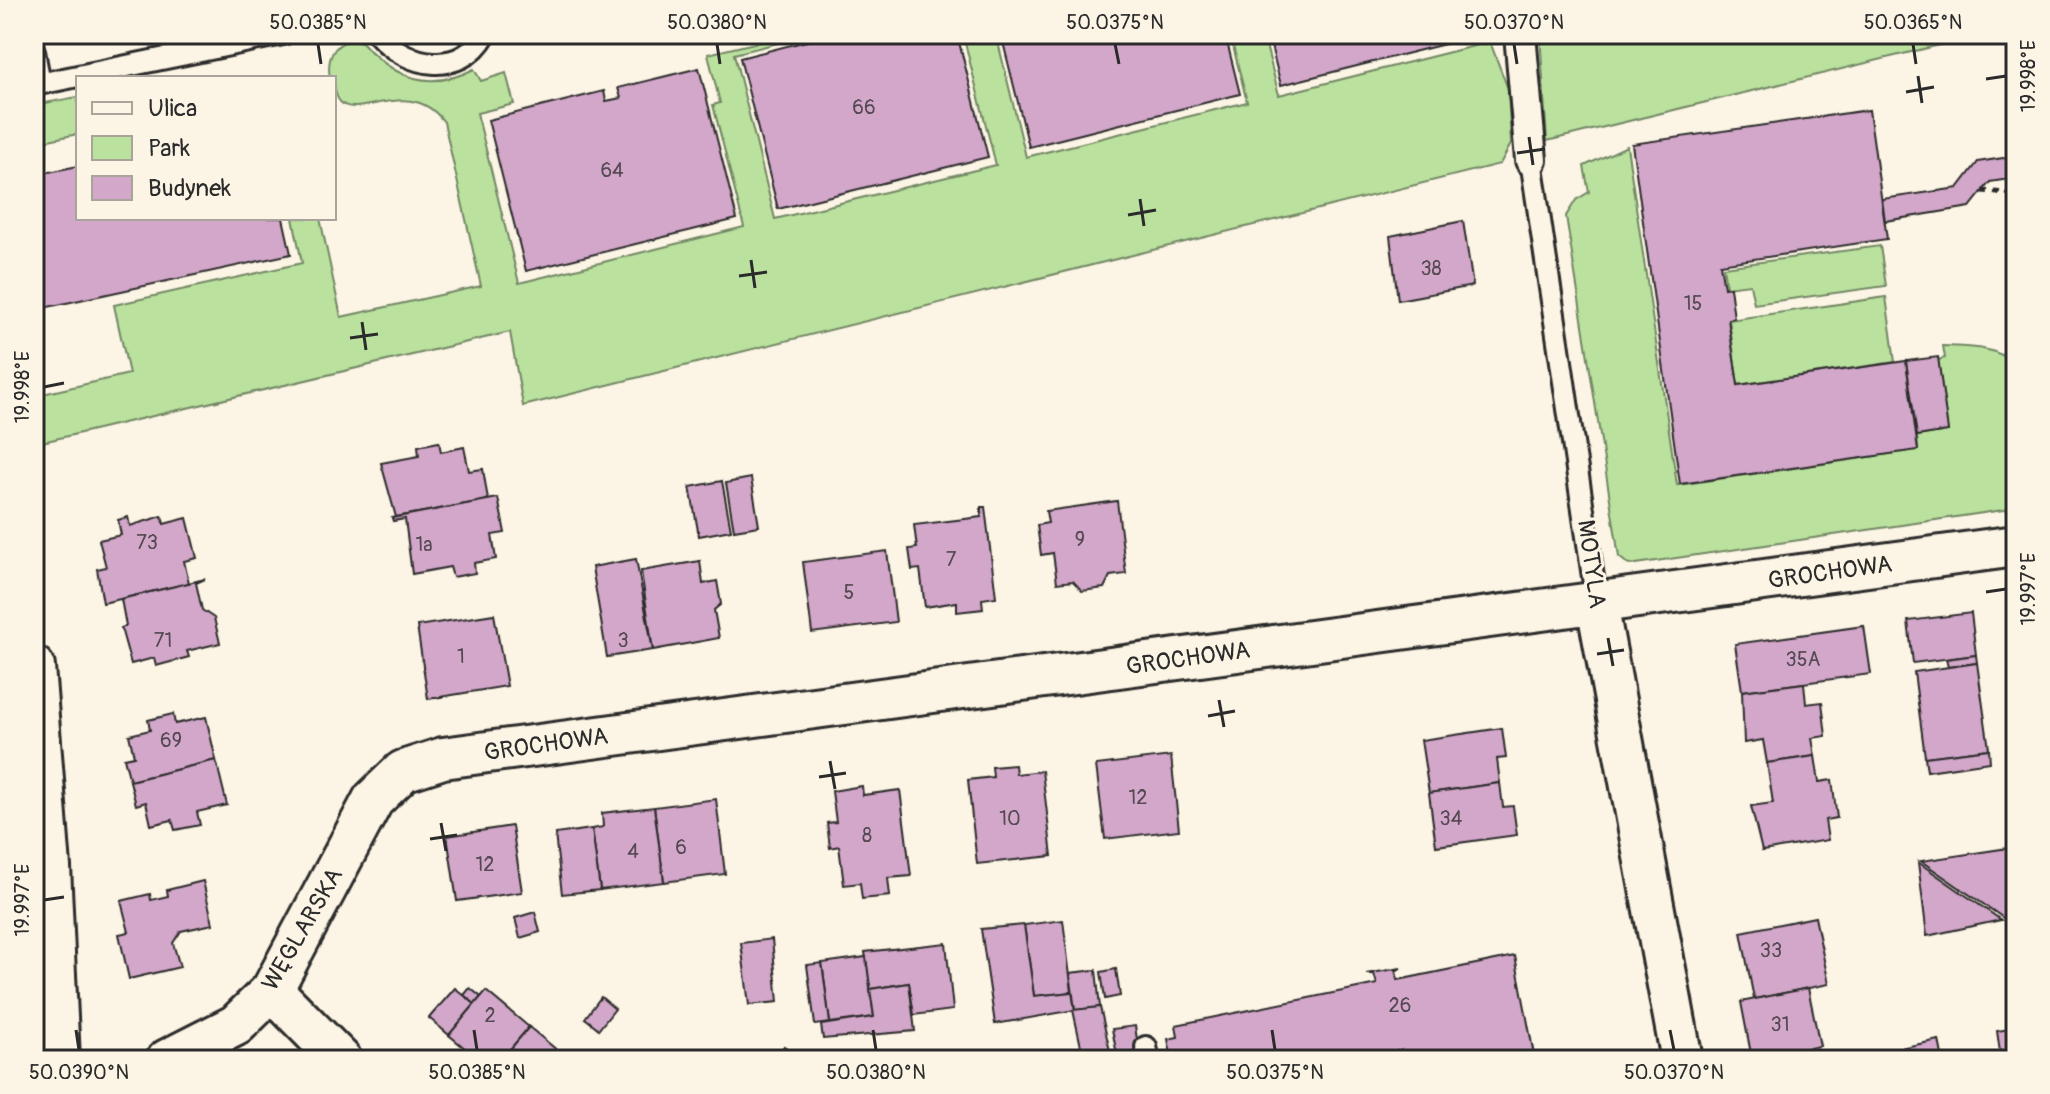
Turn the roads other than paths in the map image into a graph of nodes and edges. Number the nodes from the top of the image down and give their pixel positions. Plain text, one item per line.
1 (283, 34) edge
2 (378, 34) edge
3 (485, 34) edge
4 (1520, 34) edge
5 (34, 51) edge
6 (76, 76) edge
7 (76, 76) edge
8 (37, 84) edge
9 (1531, 160) joint
10 (2016, 546) edge
11 (1597, 604) junction
12 (34, 667) edge
13 (373, 800) joint
14 (272, 990) junction
15 (59, 1060) edge
16 (167, 1060) edge
17 (341, 1060) edge
18 (1682, 1060) edge

1 - 6 lane
2 - 3 lane
4 - 9 street
5 - 8 lane
7 - 8 lane
9 - 11 lane, MOTYLA
10 - 11 street, GROCHOWA
11 - 13 street, GROCHOWA
11 - 18 street, MOTYLA
12 - 15 street
13 - 14 street, WĘGLARSKA
14 - 16 street, WĘGLARSKA
14 - 17 street

